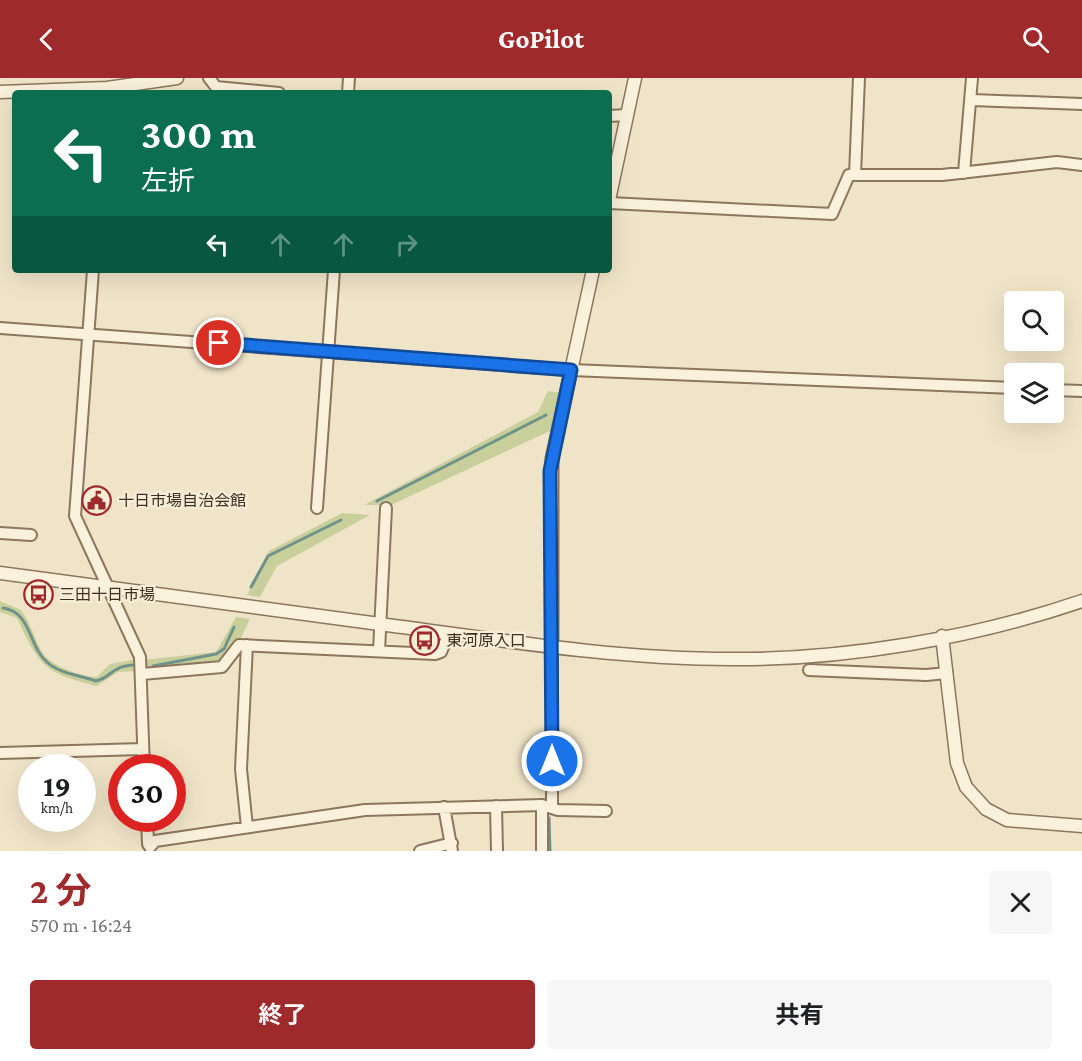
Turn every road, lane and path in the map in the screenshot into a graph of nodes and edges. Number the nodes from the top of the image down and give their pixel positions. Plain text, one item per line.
1 (177, 78) edge
2 (209, 78) edge
3 (635, 78) edge
4 (859, 78) edge
5 (972, 78) edge
6 (107, 86) edge
7 (36, 90) edge
8 (248, 90) edge
9 (972, 100) junction
10 (1082, 104) edge
11 (627, 115) junction
12 (612, 116) edge
13 (1082, 165) edge
14 (964, 173) junction
15 (855, 175) junction
16 (612, 187) edge
17 (612, 201) edge
18 (93, 273) edge
19 (334, 273) edge
20 (592, 273) edge
21 (0, 328) edge
22 (88, 334) junction
23 (328, 351) junction
24 (571, 370) junction
25 (1004, 388) edge
26 (1064, 390) edge
27 (1082, 391) edge
28 (316, 508) dead end
29 (386, 508) dead end
30 (0, 533) edge
31 (31, 536) dead end
32 (0, 573) edge
33 (109, 588) junction
34 (1082, 601) edge
35 (380, 624) junction
36 (449, 633) junction
37 (942, 636) junction
38 (247, 645) junction
39 (552, 648) junction
40 (378, 651) junction
41 (809, 670) dead end
42 (947, 673) junction
43 (142, 674) junction
44 (144, 749) junction
45 (0, 753) edge
46 (144, 754) edge
47 (496, 806) junction
48 (444, 807) junction
49 (547, 807) junction
50 (606, 811) dead end
51 (1082, 826) edge
52 (247, 827) junction
53 (148, 832) edge
54 (452, 847) edge
55 (149, 849) edge
56 (420, 851) edge
57 (496, 851) edge
58 (542, 851) edge

1 - 6 street
2 - 8 street
3 - 11 street
4 - 15 street
5 - 9 street
6 - 7 street
9 - 10 street
9 - 14 street
11 - 12 street
11 - 16 street
13 - 14 street
14 - 15 street
15 - 17 street
18 - 22 street
19 - 23 street
20 - 24 street
21 - 22 street
22 - 23 street
22 - 33 street
23 - 24 street
23 - 28 street
24 - 25 street
24 - 39 street
26 - 27 street
29 - 35 street
30 - 31 street
32 - 33 street
33 - 35 street
33 - 43 street
34 - 37 street
35 - 36 street
35 - 40 street
36 - 39 street
36 - 40 street
37 - 39 street
37 - 42 street
38 - 40 street
38 - 43 street
38 - 52 street
39 - 49 street
41 - 42 street
42 - 51 street
43 - 44 street
44 - 45 street
44 - 46 street
47 - 48 street
47 - 49 street
47 - 57 street
48 - 52 street
48 - 54 street
49 - 50 street
49 - 58 street
52 - 55 street
53 - 55 street
54 - 56 street

